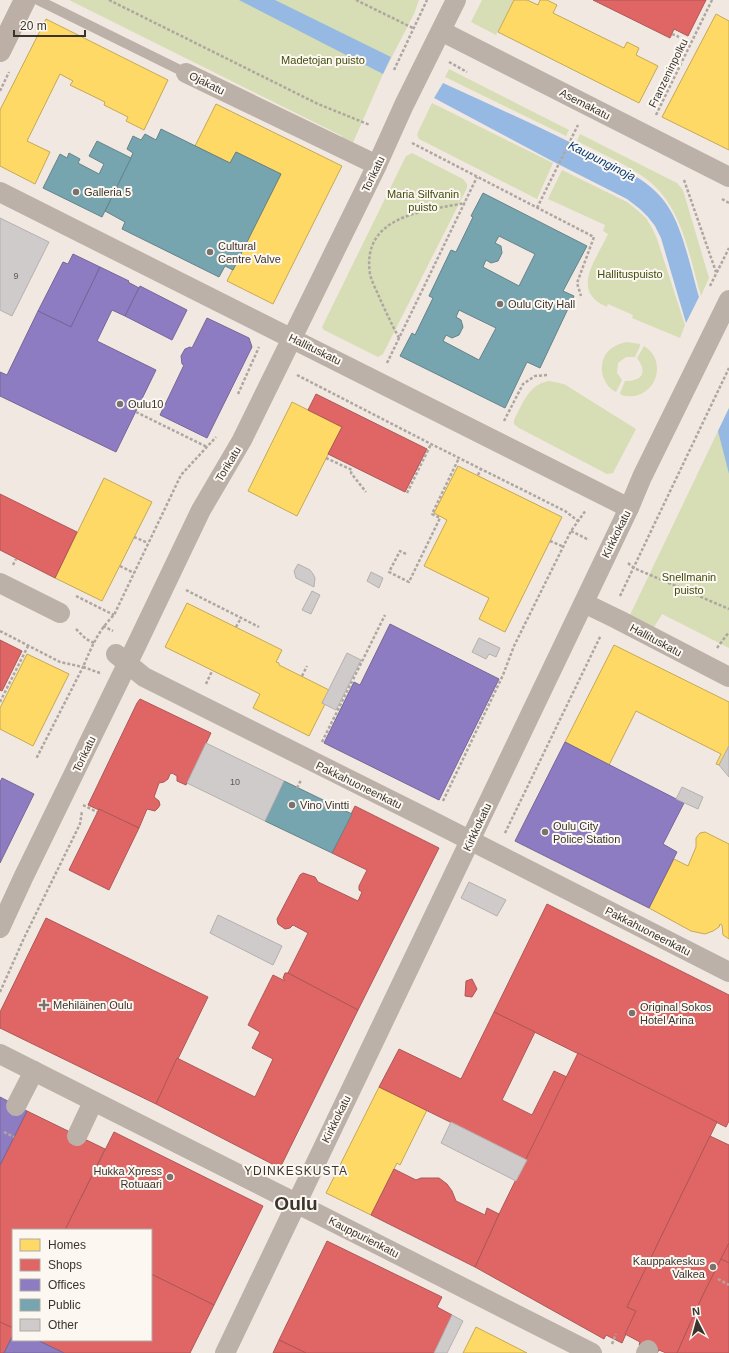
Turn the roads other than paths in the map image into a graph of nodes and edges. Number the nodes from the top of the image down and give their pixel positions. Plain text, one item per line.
1 (25, 0) edge
2 (38, 0) edge
3 (450, 4) edge
4 (441, 31) junction
5 (0, 51) edge
6 (186, 73) joint
7 (377, 166) junction
8 (729, 177) edge
9 (0, 192) edge
10 (729, 300) edge
11 (292, 338) junction
12 (629, 508) junction
13 (0, 583) edge
14 (584, 603) junction
15 (60, 613) road end
16 (121, 659) junction
17 (729, 677) edge
18 (466, 848) junction
19 (0, 928) edge
20 (729, 972) edge
21 (0, 1054) edge
22 (34, 1071) junction
23 (93, 1102) junction
24 (16, 1106) dead end
25 (77, 1136) dead end
26 (296, 1202) junction
27 (225, 1353) edge
28 (592, 1353) edge

1 - 5 main road
2 - 6 lane, Ojakatu
3 - 4 street, Torikatu
4 - 7 street, Torikatu
4 - 8 street, Asemakatu
6 - 7 street, Ojakatu
7 - 11 street, Torikatu
9 - 11 street, Hallituskatu
10 - 12 street, Kirkkokatu
11 - 12 street, Hallituskatu
11 - 16 street, Torikatu
12 - 14 street, Kirkkokatu
13 - 15 street
14 - 17 street, Hallituskatu
14 - 18 street, Kirkkokatu
16 - 18 street, Pakkahuoneenkatu
16 - 19 street, Torikatu
18 - 20 street, Pakkahuoneenkatu
18 - 26 street, Kirkkokatu
21 - 22 street, Kauppurienkatu
22 - 23 street, Kauppurienkatu
22 - 24 street
23 - 25 street
23 - 26 street, Kauppurienkatu
26 - 27 street, Kirkkokatu
26 - 28 street, Kauppurienkatu

